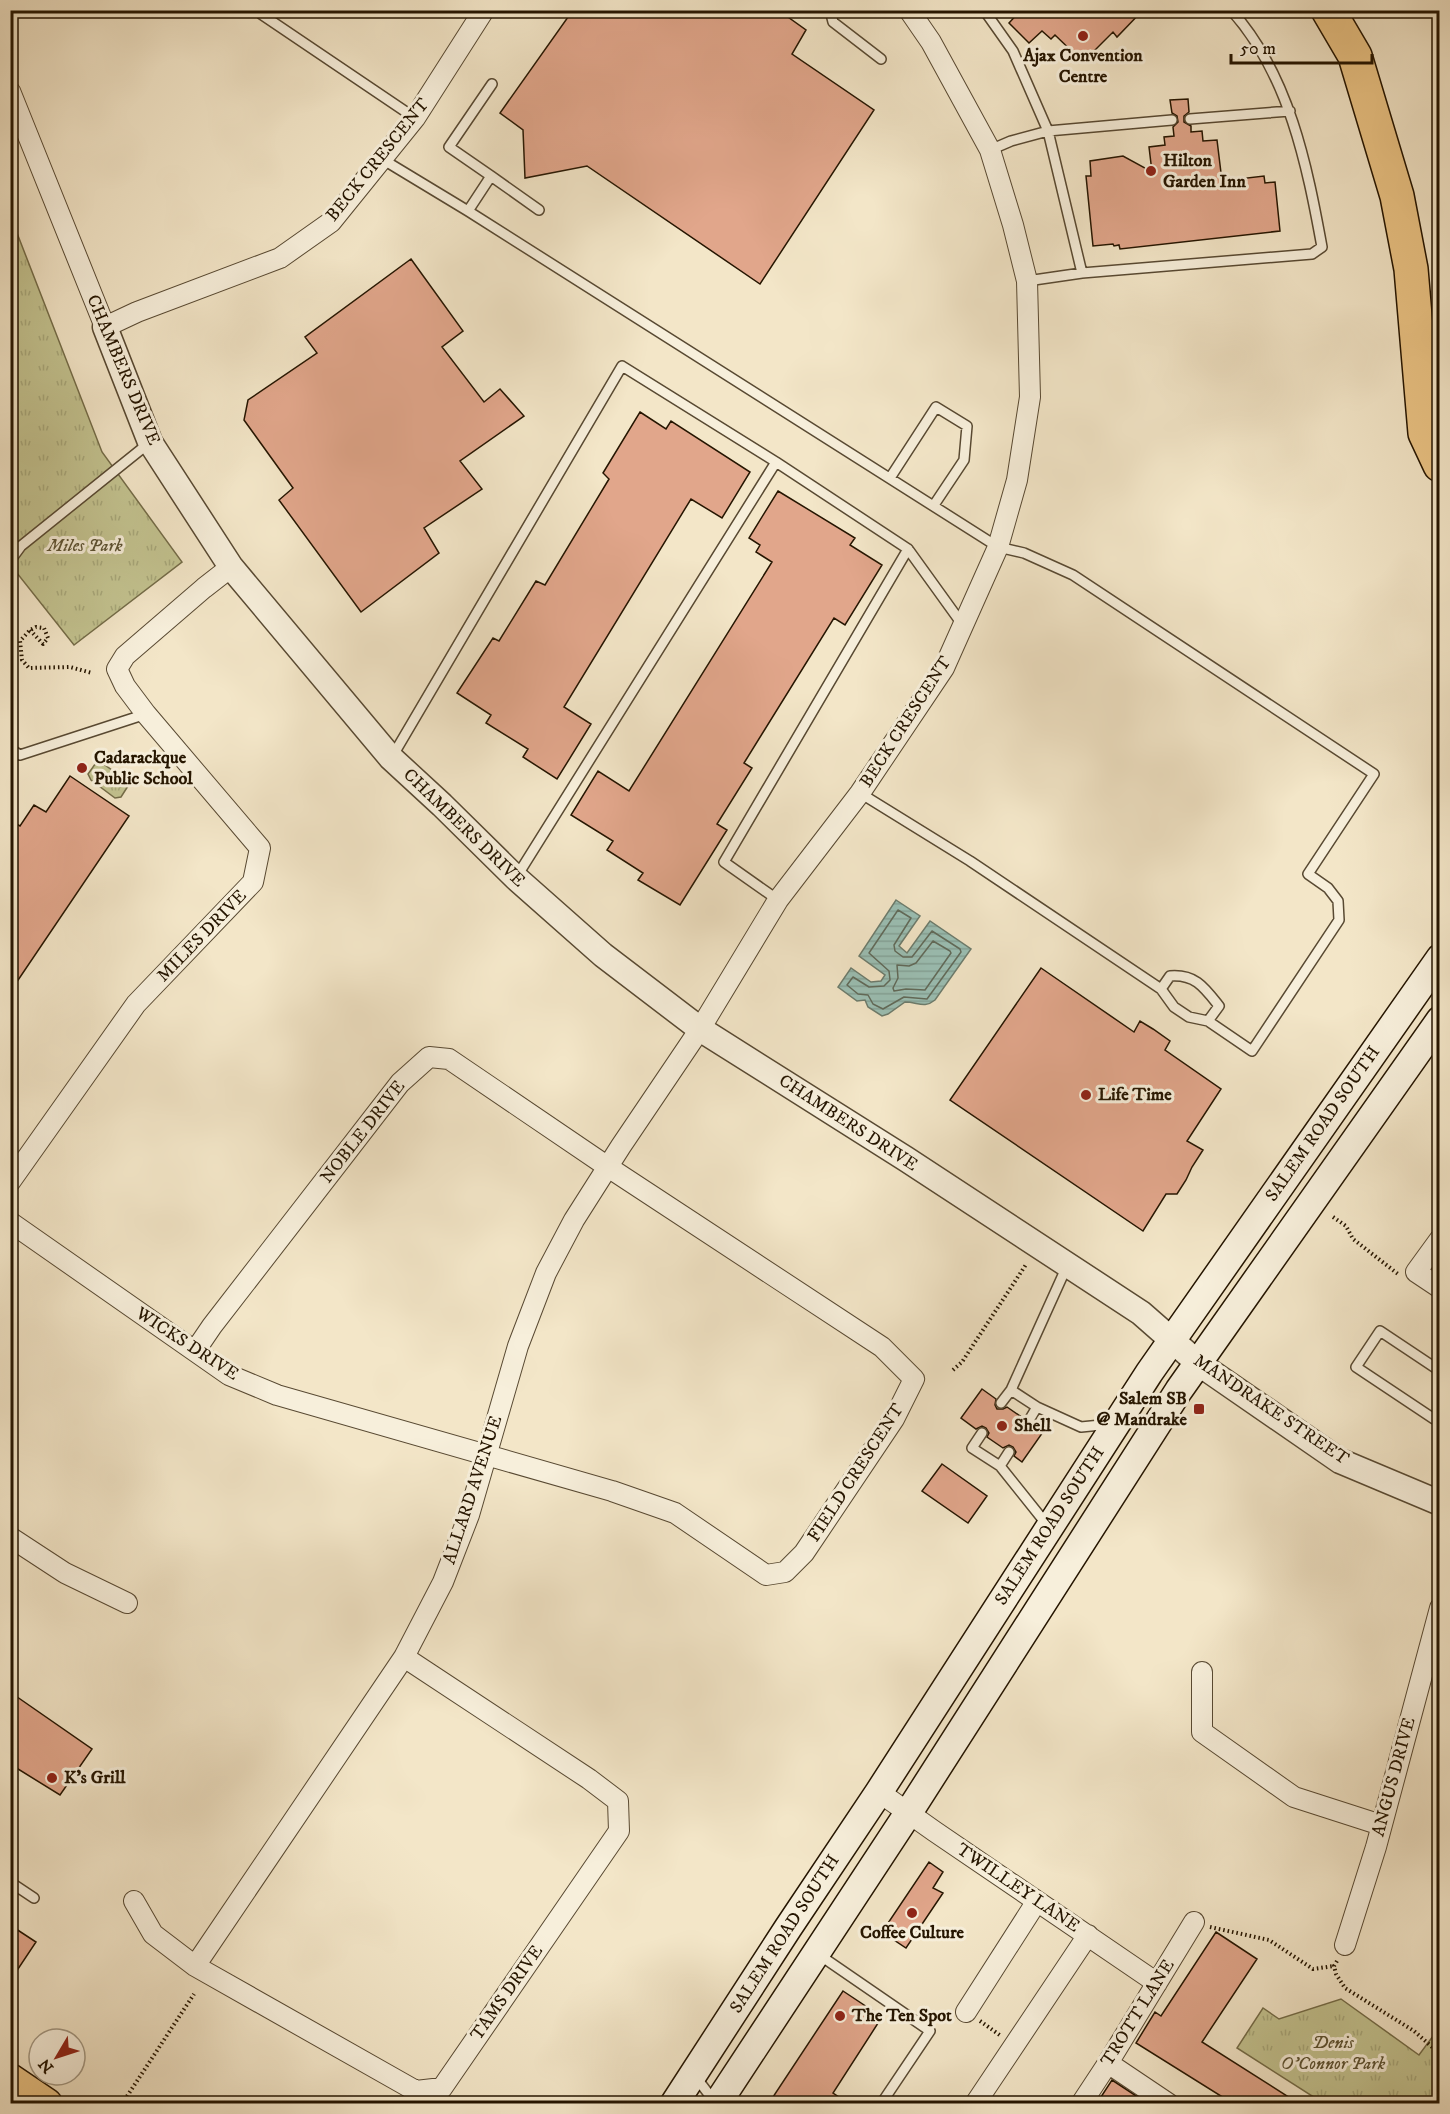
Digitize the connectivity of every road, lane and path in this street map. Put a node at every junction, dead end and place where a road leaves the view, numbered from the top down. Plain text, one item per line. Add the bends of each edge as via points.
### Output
1 (484, 10) edge
2 (830, 10) edge
3 (909, 10) edge
4 (984, 10) edge
5 (1231, 10) edge
6 (1328, 10) edge
7 (260, 12) edge
8 (881, 59) dead end
9 (492, 84) dead end
10 (10, 91) edge
11 (1290, 111) junction
12 (415, 118) junction
13 (1190, 119) dead end
14 (1172, 120) dead end
15 (1048, 131) junction
16 (990, 150) junction
17 (382, 159) junction
18 (491, 176) junction
19 (539, 210) dead end
20 (468, 211) junction
21 (1082, 273) junction
22 (1027, 281) junction
23 (105, 327) junction
24 (150, 442) junction
25 (776, 462) junction
26 (1440, 465) edge
27 (890, 478) junction
28 (934, 505) junction
29 (998, 547) junction
30 (908, 549) junction
31 (10, 561) edge
32 (231, 567) junction
33 (964, 626) junction
34 (30, 630) junction
35 (92, 673) dead end
36 (146, 714) junction
37 (10, 749) edge
38 (391, 758) junction
39 (860, 793) junction
40 (516, 878) junction
41 (778, 900) junction
42 (1440, 958) edge
43 (1161, 989) junction
44 (1440, 1020) edge
45 (1208, 1022) junction
46 (700, 1029) junction
47 (608, 1167) junction
48 (10, 1182) edge
49 (1333, 1217) dead end
50 (10, 1222) edge
51 (1440, 1239) edge
52 (1039, 1246) junction
53 (1068, 1265) junction
54 (1401, 1276) dead end
55 (1440, 1287) edge
56 (1172, 1341) junction
57 (195, 1352) junction
58 (1198, 1363) junction
59 (953, 1370) dead end
60 (1440, 1371) edge
61 (1011, 1390) junction
62 (1001, 1403) dead end
63 (1037, 1407) junction
64 (1440, 1411) edge
65 (1028, 1422) dead end
66 (1117, 1423) junction
67 (982, 1433) dead end
68 (1009, 1452) dead end
69 (486, 1454) junction
70 (1000, 1466) junction
71 (1440, 1503) edge
72 (1049, 1528) junction
73 (10, 1538) edge
74 (127, 1604) dead end
75 (1440, 1608) edge
76 (404, 1657) junction
77 (1202, 1672) dead end
78 (879, 1792) junction
79 (909, 1812) junction
80 (1381, 1825) junction
81 (10, 1882) edge
82 (34, 1899) dead end
83 (134, 1901) dead end
84 (1037, 1901) junction
85 (1194, 1922) joint
86 (1088, 1935) junction
87 (1345, 1945) joint
88 (816, 1952) junction
89 (195, 1966) junction
90 (1334, 1966) junction
91 (1157, 1983) junction
92 (194, 1994) dead end
93 (966, 2012) joint
94 (1014, 2044) junction
95 (1440, 2054) edge
96 (1108, 2063) junction
97 (693, 2074) junction
98 (10, 2079) edge
99 (47, 2103) edge
100 (122, 2103) edge
101 (674, 2103) edge
102 (716, 2103) edge
103 (881, 2103) edge
104 (975, 2103) edge
105 (1081, 2103) edge
106 (1169, 2103) edge

1 - 12 street, BECK CRESCENT
2 - 8 lane via 833,22
3 - 16 street, BECK CRESCENT via 931,42
4 - 15 lane via 1013,51
5 - 11 lane via 1269,65
6 - 26 highway via 1355,56 1396,196 1411,269 1425,434
7 - 12 lane
9 - 18 lane via 449,147
10 - 23 street, CHAMBERS DRIVE
11 - 13 lane
11 - 21 lane via 1322,247 1312,254
12 - 17 street, BECK CRESCENT
14 - 15 lane
15 - 16 lane
15 - 21 lane
16 - 22 street, BECK CRESCENT
17 - 20 lane
17 - 23 street, BECK CRESCENT via 331,222 280,258
18 - 19 lane
18 - 20 lane
20 - 27 lane
21 - 22 lane
22 - 29 street, BECK CRESCENT via 1030,397 1017,480
23 - 24 street, CHAMBERS DRIVE
24 - 31 lane via 21,546
24 - 32 street, CHAMBERS DRIVE
25 - 30 lane
25 - 38 lane via 622,366
25 - 40 lane
27 - 28 lane
27 - 28 lane via 936,407 952,416 967,426 964,460
28 - 29 lane
29 - 33 street, BECK CRESCENT
29 - 45 lane via 1073,574 1374,774 1308,874 1338,901 1339,920 1252,1051
30 - 33 lane
30 - 41 lane via 724,862
32 - 36 street, MILES DRIVE via 125,656 117,669 124,686
32 - 38 street, CHAMBERS DRIVE
33 - 39 street, BECK CRESCENT via 944,668
34 - 34 path via 44,628 48,638 43,644
34 - 35 path via 20,641 22,660 29,668 70,667
36 - 37 lane via 20,755
36 - 48 street, MILES DRIVE via 260,849 253,882 136,1004
38 - 40 street, CHAMBERS DRIVE
39 - 41 street, BECK CRESCENT
39 - 43 lane via 970,861
40 - 46 street, CHAMBERS DRIVE via 603,955
41 - 46 street, BECK CRESCENT
42 - 56 main road, SALEM ROAD SOUTH
43 - 45 lane via 1189,1017
43 - 45 lane via 1170,976 1183,975 1194,980 1219,1006
44 - 58 main road, SALEM ROAD SOUTH
46 - 47 street, ALLARD AVENUE
46 - 52 street, CHAMBERS DRIVE
47 - 57 street, NOBLE DRIVE via 449,1059 429,1057 400,1083
47 - 69 street, ALLARD AVENUE via 546,1273
47 - 69 street, FIELD CRESCENT via 882,1347 914,1379 894,1419 804,1553 785,1572 766,1575 675,1513
49 - 54 path via 1346,1226 1353,1239
50 - 57 street, WICKS DRIVE
51 - 55 street via 1416,1272
52 - 53 street, CHAMBERS DRIVE
52 - 59 path
53 - 56 street, CHAMBERS DRIVE via 1141,1313
53 - 61 lane
56 - 58 street, MANDRAKE STREET
56 - 66 main road, SALEM ROAD SOUTH
57 - 69 street, WICKS DRIVE via 229,1375 278,1395
58 - 71 street, MANDRAKE STREET via 1340,1461
58 - 79 main road, SALEM ROAD SOUTH
60 - 64 lane via 1380,1331 1356,1367 1434,1419
61 - 62 lane
61 - 63 lane
63 - 65 lane
63 - 66 lane via 1081,1427
66 - 72 main road, SALEM ROAD SOUTH
67 - 70 lane via 972,1448
68 - 70 lane
69 - 76 street, ALLARD AVENUE via 469,1515 443,1582
70 - 72 lane
72 - 78 main road, SALEM ROAD SOUTH
73 - 74 street via 65,1573
75 - 80 street, ANGUS DRIVE
76 - 89 street, ALLARD AVENUE
76 - 89 street, TAMS DRIVE via 618,1801 619,1831 442,2088 416,2091
77 - 80 street via 1202,1732 1294,1797
78 - 79 street, TWILLEY LANE
78 - 97 main road, SALEM ROAD SOUTH
79 - 84 street, TWILLEY LANE
79 - 88 main road, SALEM ROAD SOUTH
80 - 87 street, ANGUS DRIVE
81 - 82 lane
83 - 89 street, TAMS DRIVE via 153,1934
84 - 86 street, TWILLEY LANE
84 - 93 street
85 - 90 path via 1269,1940 1313,1969
85 - 91 street, TROTT LANE
86 - 91 street, TWILLEY LANE
86 - 94 street
87 - 90 path
88 - 102 main road, SALEM ROAD SOUTH
88 - 103 lane via 930,2031
90 - 95 path via 1345,1988 1414,2031
91 - 96 street, TROTT LANE
92 - 100 path
93 - 94 path
94 - 104 street
96 - 105 street, TROTT LANE
96 - 106 street
97 - 101 main road, SALEM ROAD SOUTH
97 - 102 lane
98 - 99 main road

